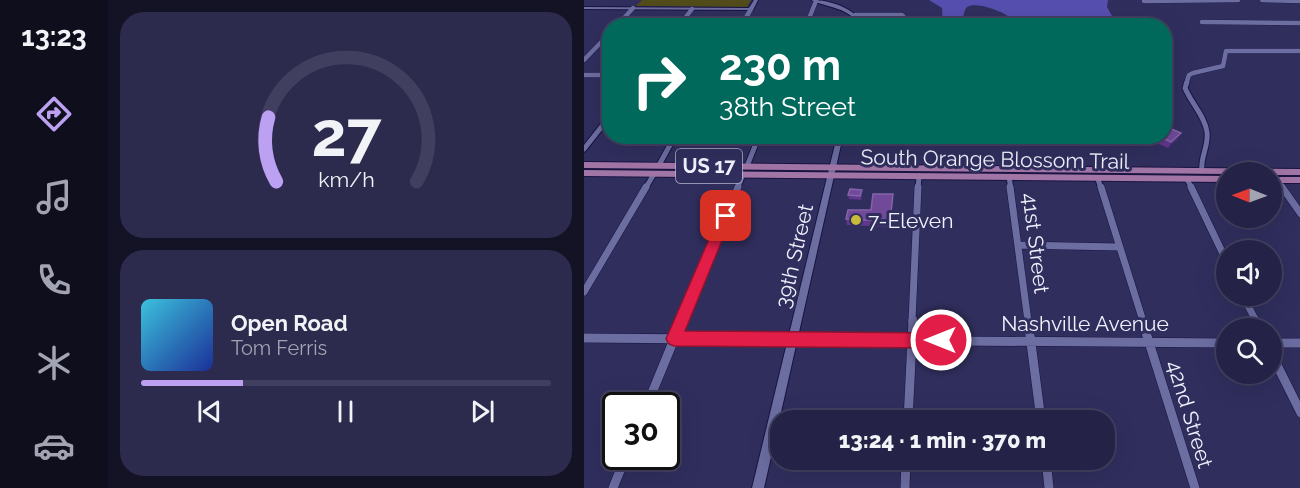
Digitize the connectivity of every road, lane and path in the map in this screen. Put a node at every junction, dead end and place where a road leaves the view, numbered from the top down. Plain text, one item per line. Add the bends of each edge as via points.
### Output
1 (756, 0) edge
2 (815, 0) edge
3 (1238, 0) edge
4 (1262, 0) edge
5 (1144, 1) edge
6 (1301, 1) edge
7 (584, 8) edge
8 (633, 8) junction
9 (692, 9) junction
10 (751, 9) junction
11 (855, 15) junction
12 (624, 18) edge
13 (685, 18) edge
14 (746, 18) edge
15 (809, 18) edge
16 (857, 18) edge
17 (905, 18) edge
18 (1202, 22) dead end
19 (1301, 23) edge
20 (602, 41) edge
21 (1301, 51) edge
22 (584, 60) edge
23 (584, 75) edge
24 (602, 75) edge
25 (602, 126) edge
26 (671, 144) edge
27 (756, 144) edge
28 (838, 144) edge
29 (584, 149) edge
30 (584, 165) edge
31 (1026, 169) junction
32 (656, 170) junction
33 (745, 170) junction
34 (832, 171) junction
35 (1202, 171) junction
36 (1301, 172) edge
37 (584, 173) edge
38 (919, 176) junction
39 (1009, 177) junction
40 (1098, 179) junction
41 (1187, 179) junction
42 (1216, 180) edge
43 (1282, 180) edge
44 (1301, 180) edge
45 (1282, 190) edge
46 (1301, 214) edge
47 (1216, 240) edge
48 (1018, 245) junction
49 (1119, 247) junction
50 (584, 292) edge
51 (584, 338) edge
52 (674, 339) junction
53 (793, 339) junction
54 (911, 340) junction
55 (1031, 341) junction
56 (1149, 342) junction
57 (1216, 343) edge
58 (1282, 343) edge
59 (1301, 343) edge
60 (1282, 374) edge
61 (652, 392) edge
62 (908, 410) edge
63 (1040, 410) edge
64 (1301, 413) edge
65 (620, 470) edge
66 (906, 470) edge
67 (1047, 470) edge
68 (613, 488) edge
69 (758, 488) edge
70 (905, 488) edge
71 (1049, 488) edge
72 (1195, 488) edge

1 - 10 street
2 - 11 street
2 - 15 street
3 - 5 street
4 - 6 street
7 - 8 street
8 - 9 street
8 - 12 street
9 - 10 street
9 - 13 street
10 - 14 street
11 - 16 street
11 - 17 street
18 - 19 street
20 - 22 street
21 - 35 street via 1226,51 1220,69 1201,70 1188,76 1185,88 1207,134 1200,160
23 - 24 street
25 - 29 street
26 - 32 street
27 - 33 street
28 - 34 street, 39th Street
30 - 32 main road, South Orange Blossom Trail / US 17
31 - 34 main road, South Orange Blossom Trail / US 17
31 - 35 main road, South Orange Blossom Trail / US 17
31 - 39 main road
32 - 33 main road, South Orange Blossom Trail / US 17
32 - 37 main road, South Orange Blossom Trail / US 17
32 - 50 street
33 - 34 main road, South Orange Blossom Trail / US 17
33 - 52 street
34 - 38 main road, South Orange Blossom Trail / US 17
34 - 53 street, 39th Street
35 - 36 main road, South Orange Blossom Trail / US 17
38 - 39 main road, South Orange Blossom Trail / US 17
38 - 54 street
39 - 40 main road, South Orange Blossom Trail / US 17
39 - 48 street, 41st Street
40 - 41 main road, South Orange Blossom Trail / US 17
40 - 49 street, 42nd Street
41 - 42 main road, South Orange Blossom Trail / US 17
41 - 47 street
43 - 44 main road
45 - 46 street
48 - 49 street
48 - 55 street, 41st Street
49 - 56 street, 42nd Street
51 - 52 street, Nashville Avenue
52 - 53 street, Nashville Avenue
52 - 61 street
53 - 54 street, Nashville Avenue
53 - 69 street, 39th Street
54 - 55 street, Nashville Avenue
54 - 62 street
55 - 56 street, Nashville Avenue
55 - 63 street, 41st Street
56 - 57 street, Nashville Avenue
56 - 72 street, 42nd Street
58 - 59 street
60 - 64 street
65 - 68 street
66 - 70 street
67 - 71 street

